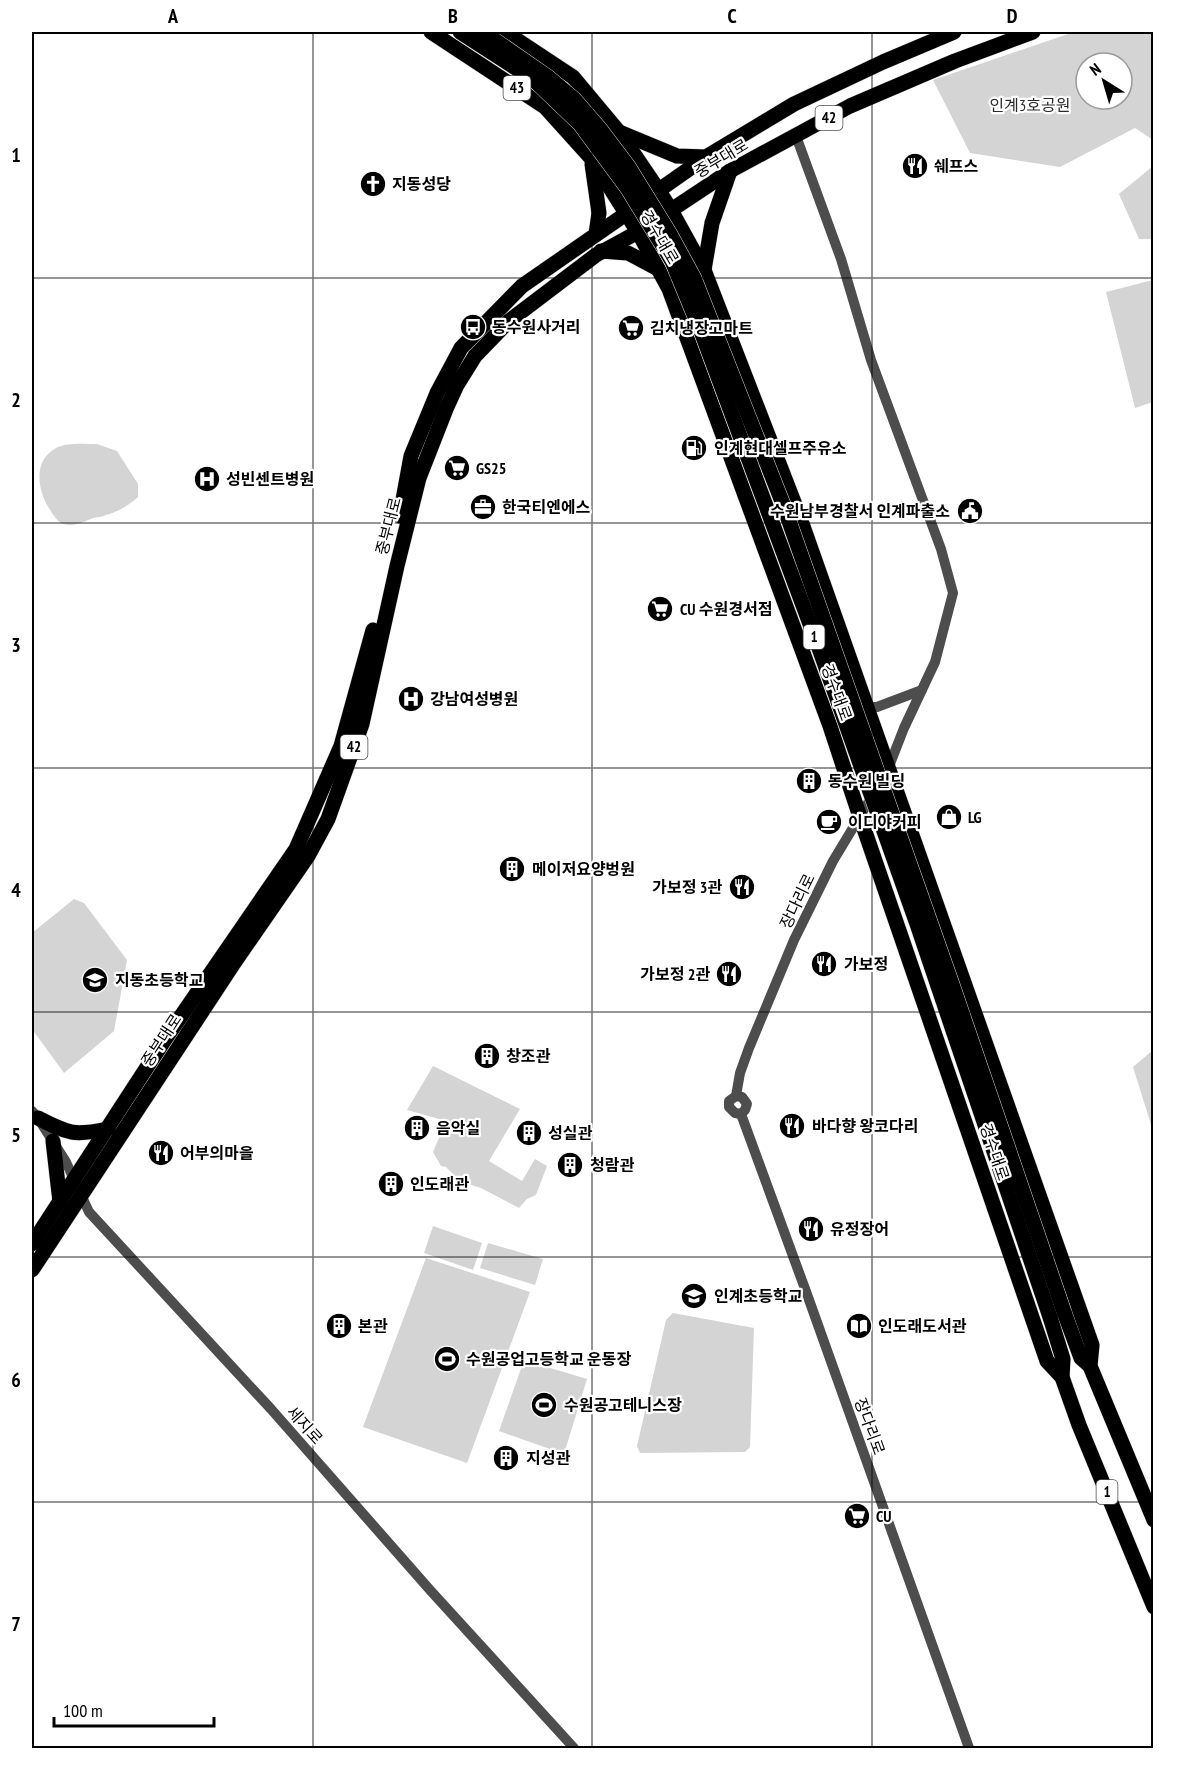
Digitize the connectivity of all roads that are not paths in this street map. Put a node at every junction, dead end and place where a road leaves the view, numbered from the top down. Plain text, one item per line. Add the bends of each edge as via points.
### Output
1 (431, 32) edge
2 (460, 32) edge
3 (483, 32) edge
4 (505, 32) edge
5 (954, 32) edge
6 (1033, 32) edge
7 (619, 132) junction
8 (796, 136) junction
9 (706, 157) junction
10 (591, 158) junction
11 (730, 171) junction
12 (659, 191) junction
13 (671, 210) junction
14 (626, 213) junction
15 (638, 232) junction
16 (596, 234) junction
17 (601, 251) junction
18 (658, 269) junction
19 (704, 270) junction
20 (922, 690) junction
21 (865, 703) junction
22 (888, 768) junction
23 (860, 817) junction
24 (35, 1114) edge
25 (108, 1129) junction
26 (52, 1141) junction
27 (73, 1179) junction
28 (82, 1193) junction
29 (60, 1202) junction
30 (32, 1244) edge
31 (32, 1270) edge
32 (1057, 1314) junction
33 (1090, 1366) junction
34 (1062, 1377) junction
35 (1154, 1520) edge
36 (1154, 1607) edge
37 (574, 1749) edge
38 (969, 1749) edge

1 - 10 main road, 경수대로 / 43 via 544,106
2 - 32 main road, 1, bridge via 534,80 580,124 628,189 672,261 820,651
3 - 32 main road, 1, bridge via 548,76 600,129 628,166 694,278 798,547 953,987
4 - 7 main road, 경수대로 / 43 via 573,77
5 - 9 main road, 중부대로 / 42 via 794,104
6 - 8 main road, 중부대로 / 42 via 850,106
7 - 9 main road, 43 via 677,156
7 - 12 main road, 경수대로
8 - 11 main road, 중부대로 / 42
8 - 20 street, 장다리로 via 953,593 935,662
9 - 12 main road, 중부대로 / 42
10 - 14 main road, 경수대로 / 43
10 - 16 main road via 599,213
11 - 13 main road, 중부대로 / 42
11 - 19 main road via 712,223
12 - 13 main road, 경수대로
12 - 14 main road, 중부대로 / 42
13 - 15 main road, 중부대로 / 42
13 - 19 main road, 경수대로
14 - 15 main road, 경수대로 / 43
14 - 16 main road, 중부대로 / 42
15 - 17 main road, 중부대로 / 42
15 - 18 main road, 경수대로
16 - 25 main road, 중부대로 / 42 via 522,286 461,348 411,456 396,533 341,746 296,849
17 - 18 main road via 628,253
17 - 28 main road, 중부대로 / 42 via 508,321 475,356 457,385 419,478 362,724 328,819 308,856
18 - 23 main road, 경수대로 via 669,289
19 - 21 main road, 경수대로 via 795,504
20 - 21 street via 877,707
20 - 22 street, 장다리로
21 - 22 main road, 경수대로
22 - 23 street, 장다리로
22 - 33 main road, 경수대로 via 1092,1345
23 - 34 main road, 경수대로 via 1047,1361
23 - 38 street, 장다리로 via 794,940 749,1048 736,1096 746,1101 747,1107 741,1114
24 - 25 main road via 63,1131 82,1134
24 - 26 street, 세지로
25 - 27 main road, 중부대로 / 42
26 - 27 street, 세지로
26 - 29 main road
27 - 28 street, 세지로
27 - 29 main road, 중부대로 / 42
28 - 31 main road, 중부대로 / 42
28 - 37 street, 세지로 via 89,1212 271,1409
29 - 30 main road, 중부대로 / 42
32 - 33 main road, 경수대로 / 1 via 1081,1358
32 - 34 main road, 경수대로 / 1
33 - 35 main road, 경수대로 / 1
34 - 36 main road, 경수대로 / 1

